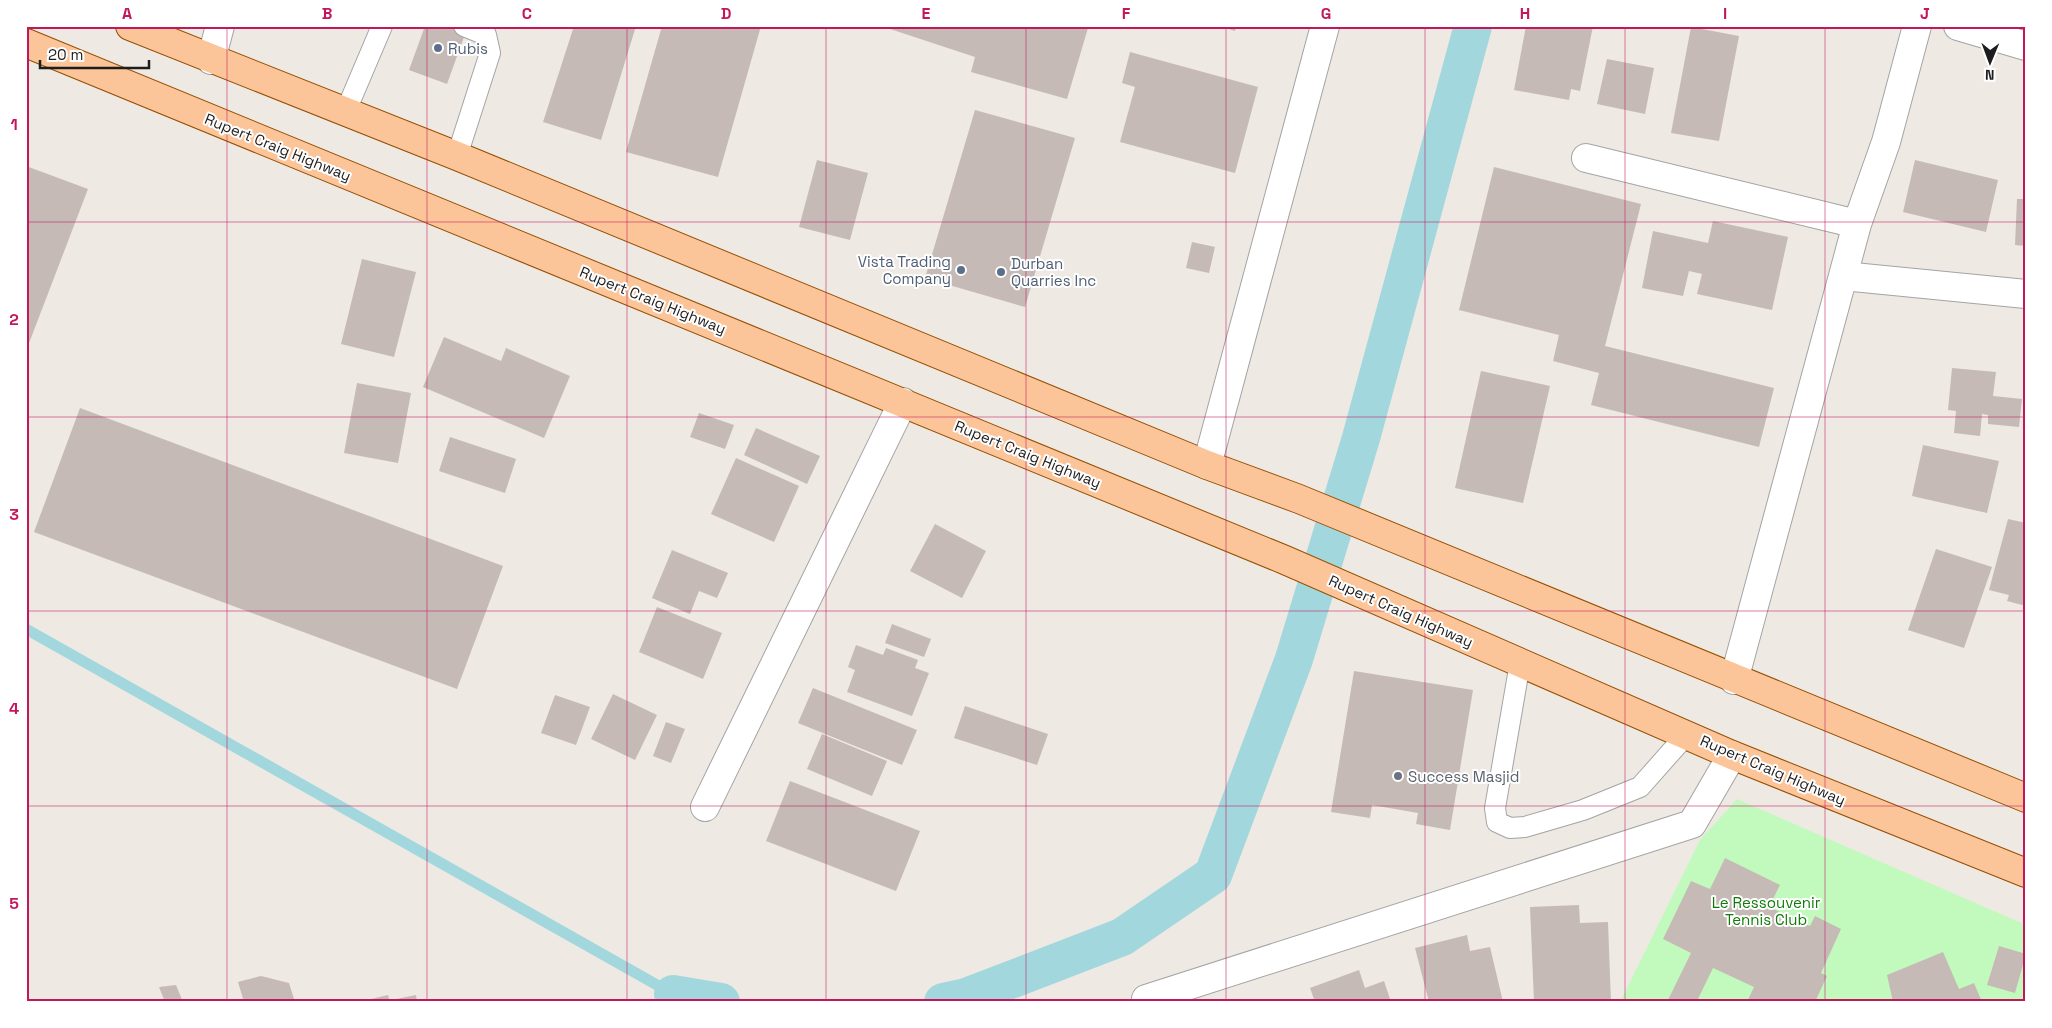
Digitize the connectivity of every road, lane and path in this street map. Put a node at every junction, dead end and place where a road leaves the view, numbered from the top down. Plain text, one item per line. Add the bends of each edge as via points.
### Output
1 (130, 26) edge
2 (220, 26) edge
3 (382, 26) edge
4 (464, 26) edge
5 (1325, 26) edge
6 (1917, 26) edge
7 (1958, 26) edge
8 (2013, 38) edge
9 (26, 43) edge
10 (211, 60) junction
11 (345, 112) junction
12 (456, 156) junction
13 (1586, 158) dead end
14 (1857, 224) junction
15 (1843, 276) junction
16 (2026, 294) edge
17 (903, 402) junction
18 (1207, 465) junction
19 (1520, 663) junction
20 (1734, 680) junction
21 (1686, 734) junction
22 (1732, 755) junction
23 (2026, 798) edge
24 (706, 807) dead end
25 (2026, 874) edge
26 (1146, 999) dead end

1 - 10 main road
2 - 10 street
3 - 11 lane
4 - 12 lane via 486,35 490,53
5 - 18 street
6 - 14 street via 1886,142
7 - 8 street
9 - 17 main road, Rupert Craig Highway
10 - 11 main road
11 - 12 main road
12 - 18 main road
13 - 14 street
14 - 15 street
15 - 16 street
15 - 20 street
17 - 19 main road, Rupert Craig Highway via 1357,590
17 - 24 street
18 - 20 main road via 1299,499
19 - 21 main road, Rupert Craig Highway
19 - 21 lane via 1495,808 1497,822 1510,828 1525,827 1583,810 1640,787
20 - 23 main road
21 - 22 main road, Rupert Craig Highway
22 - 25 main road, Rupert Craig Highway
22 - 26 street via 1692,824

